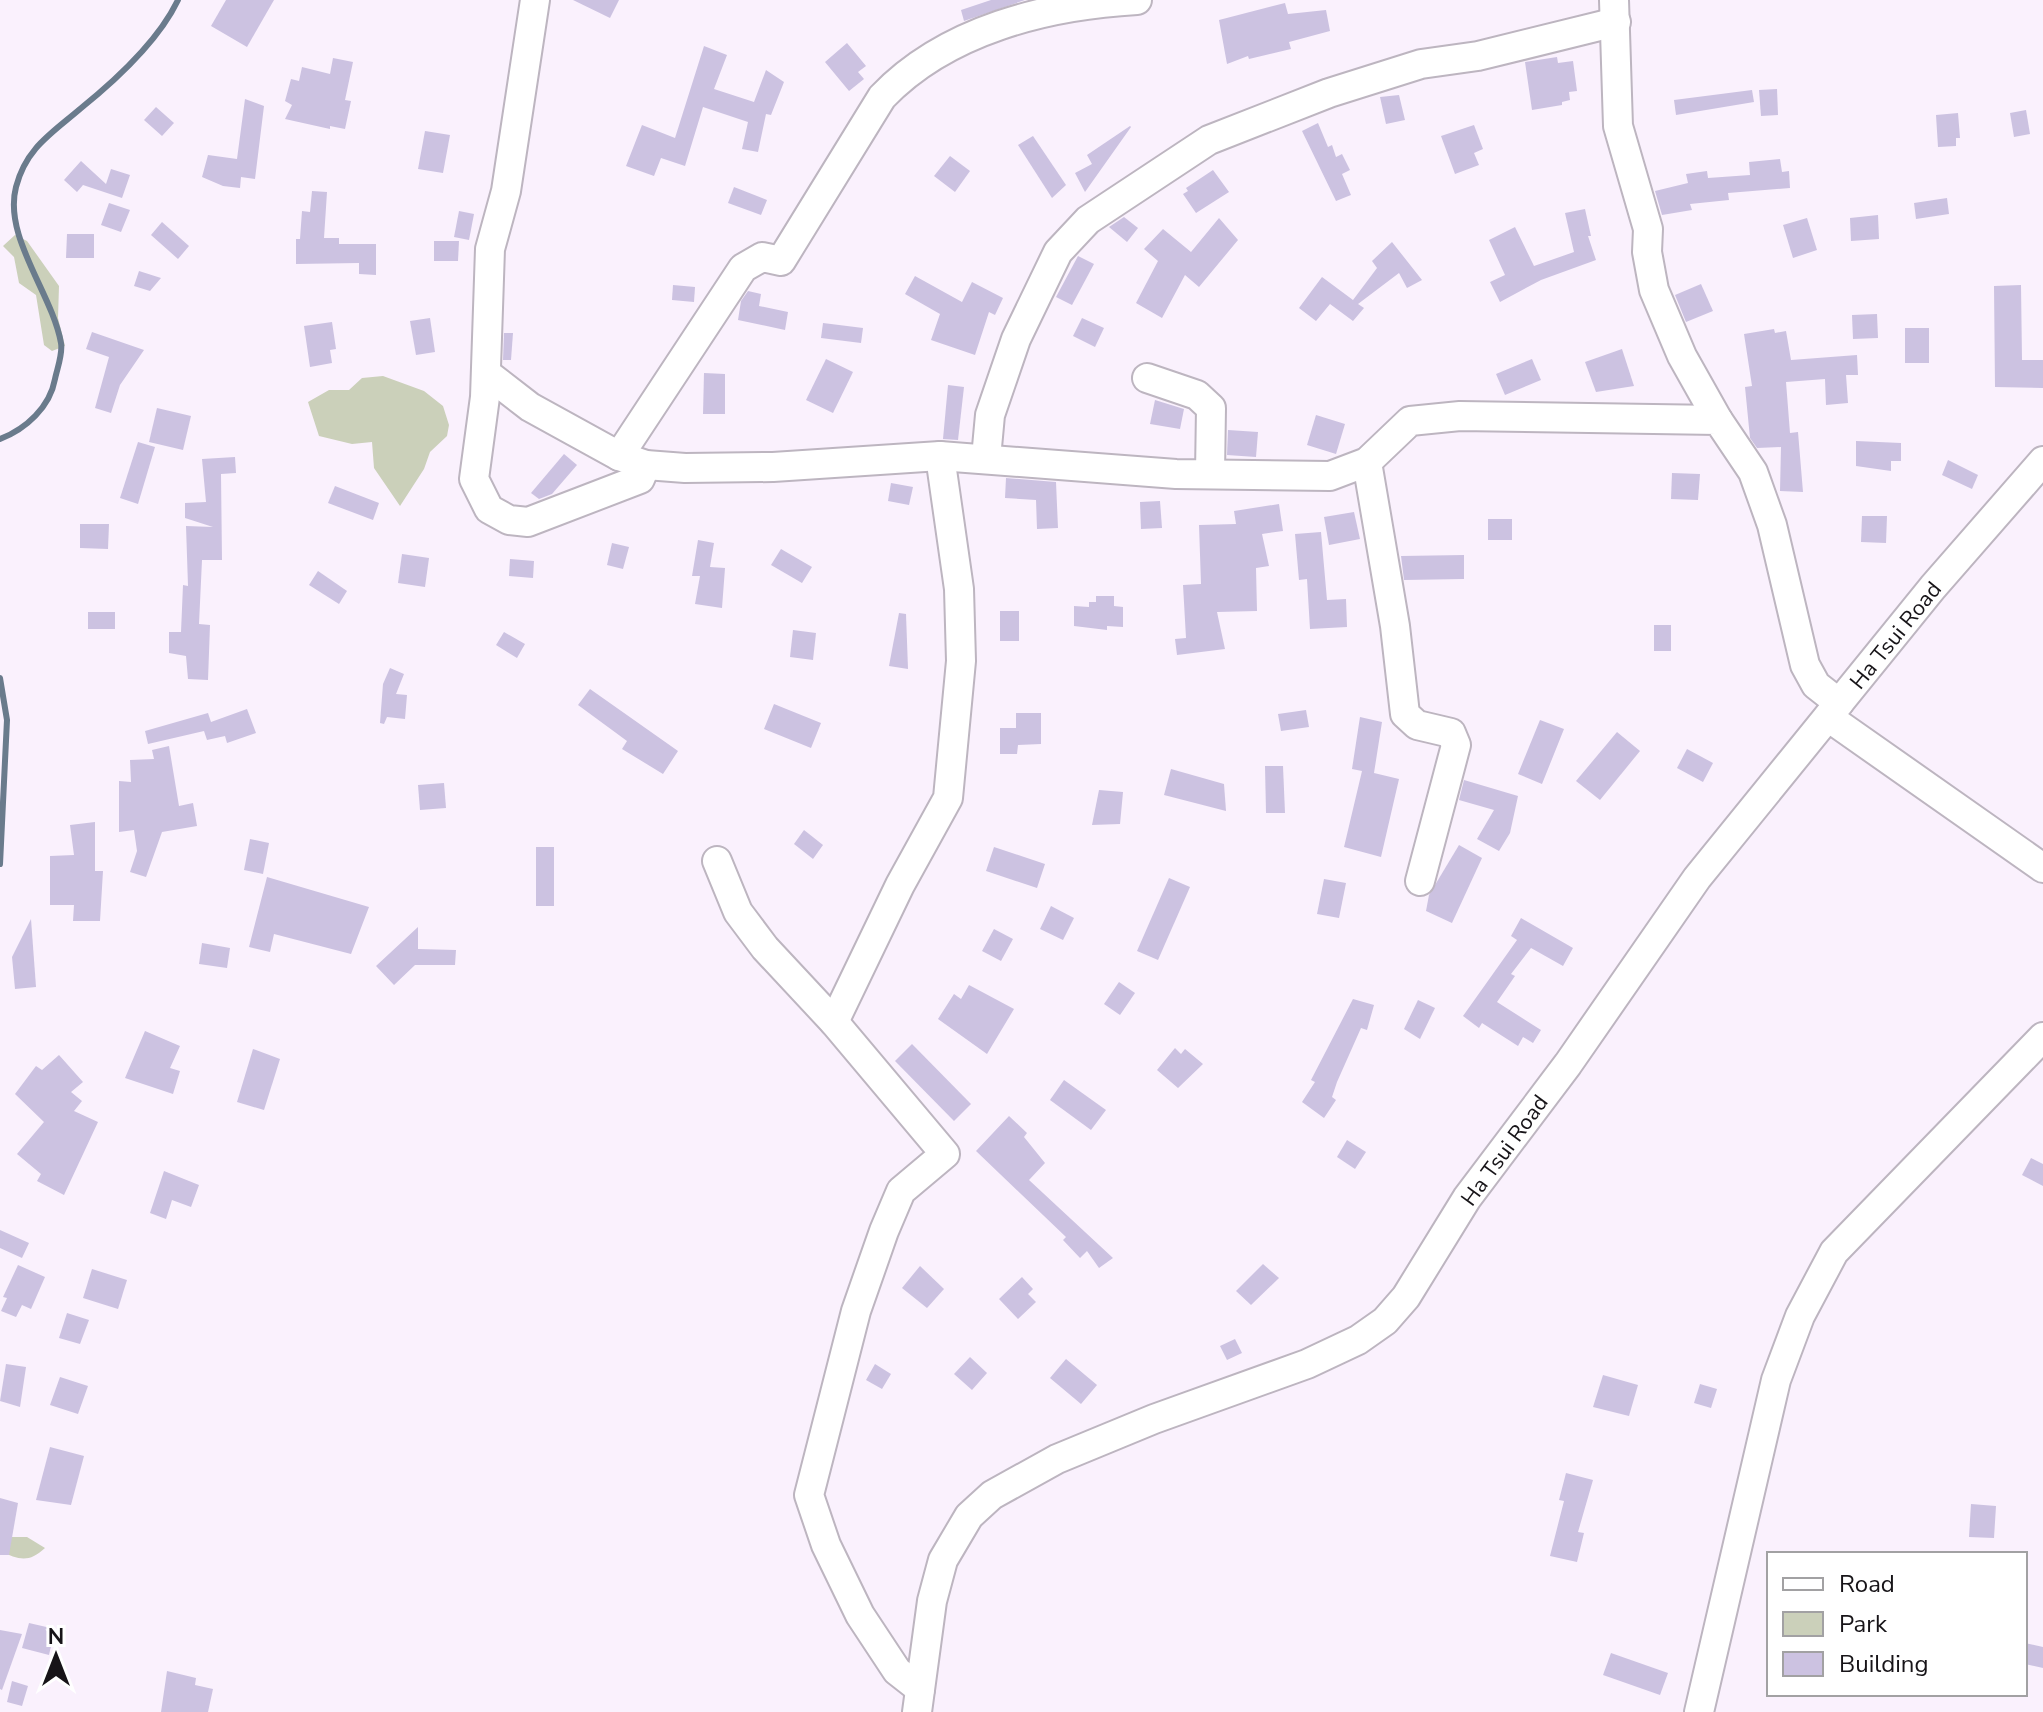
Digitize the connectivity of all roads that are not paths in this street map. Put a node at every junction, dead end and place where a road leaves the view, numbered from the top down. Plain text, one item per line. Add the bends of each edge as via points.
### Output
1 (535, 0) edge
2 (1137, 0) edge
3 (1615, 11) edge
4 (486, 373) junction
5 (1147, 378) dead end
6 (1718, 420) junction
7 (619, 456) junction
8 (940, 456) junction
9 (986, 458) junction
10 (2043, 461) edge
11 (1367, 462) junction
12 (646, 465) junction
13 (1210, 473) junction
14 (1834, 710) junction
15 (717, 861) dead end
16 (2043, 868) edge
17 (1420, 881) dead end
18 (834, 1022) junction
19 (2043, 1037) edge
20 (918, 1701) edge
21 (1699, 1712) edge

1 - 4 street via 506,191 490,249
2 - 7 street via 1063,9 982,31 902,76 882,97 781,261 762,257 743,268
3 - 6 street via 1618,126 1648,229 1654,290 1682,356
3 - 9 street via 1478,56 1421,64 1329,93 1209,140 1088,220 1058,252 1016,339 990,415
4 - 7 street via 530,407
4 - 12 street via 474,479 489,509 509,520 528,522 640,479
5 - 13 street via 1197,395 1211,408
6 - 11 street via 1460,416 1410,421
6 - 14 street via 1753,472 1772,525 1805,665
7 - 12 street
8 - 9 street
8 - 12 street via 773,467
8 - 18 street via 959,589 961,661 948,798
9 - 13 street
10 - 14 street, Ha Tsui Road
11 - 13 street via 1330,476
11 - 17 street via 1405,714 1417,725 1451,733 1456,745
14 - 16 street
14 - 20 street, Ha Tsui Road via 1697,878 1385,1321 1307,1364 1057,1459 992,1495 969,1516 943,1560
15 - 18 street via 747,924
18 - 20 street via 945,1154 901,1191 884,1231 856,1311 809,1495 860,1615
19 - 21 street via 1834,1252 1820,1274 1776,1380

